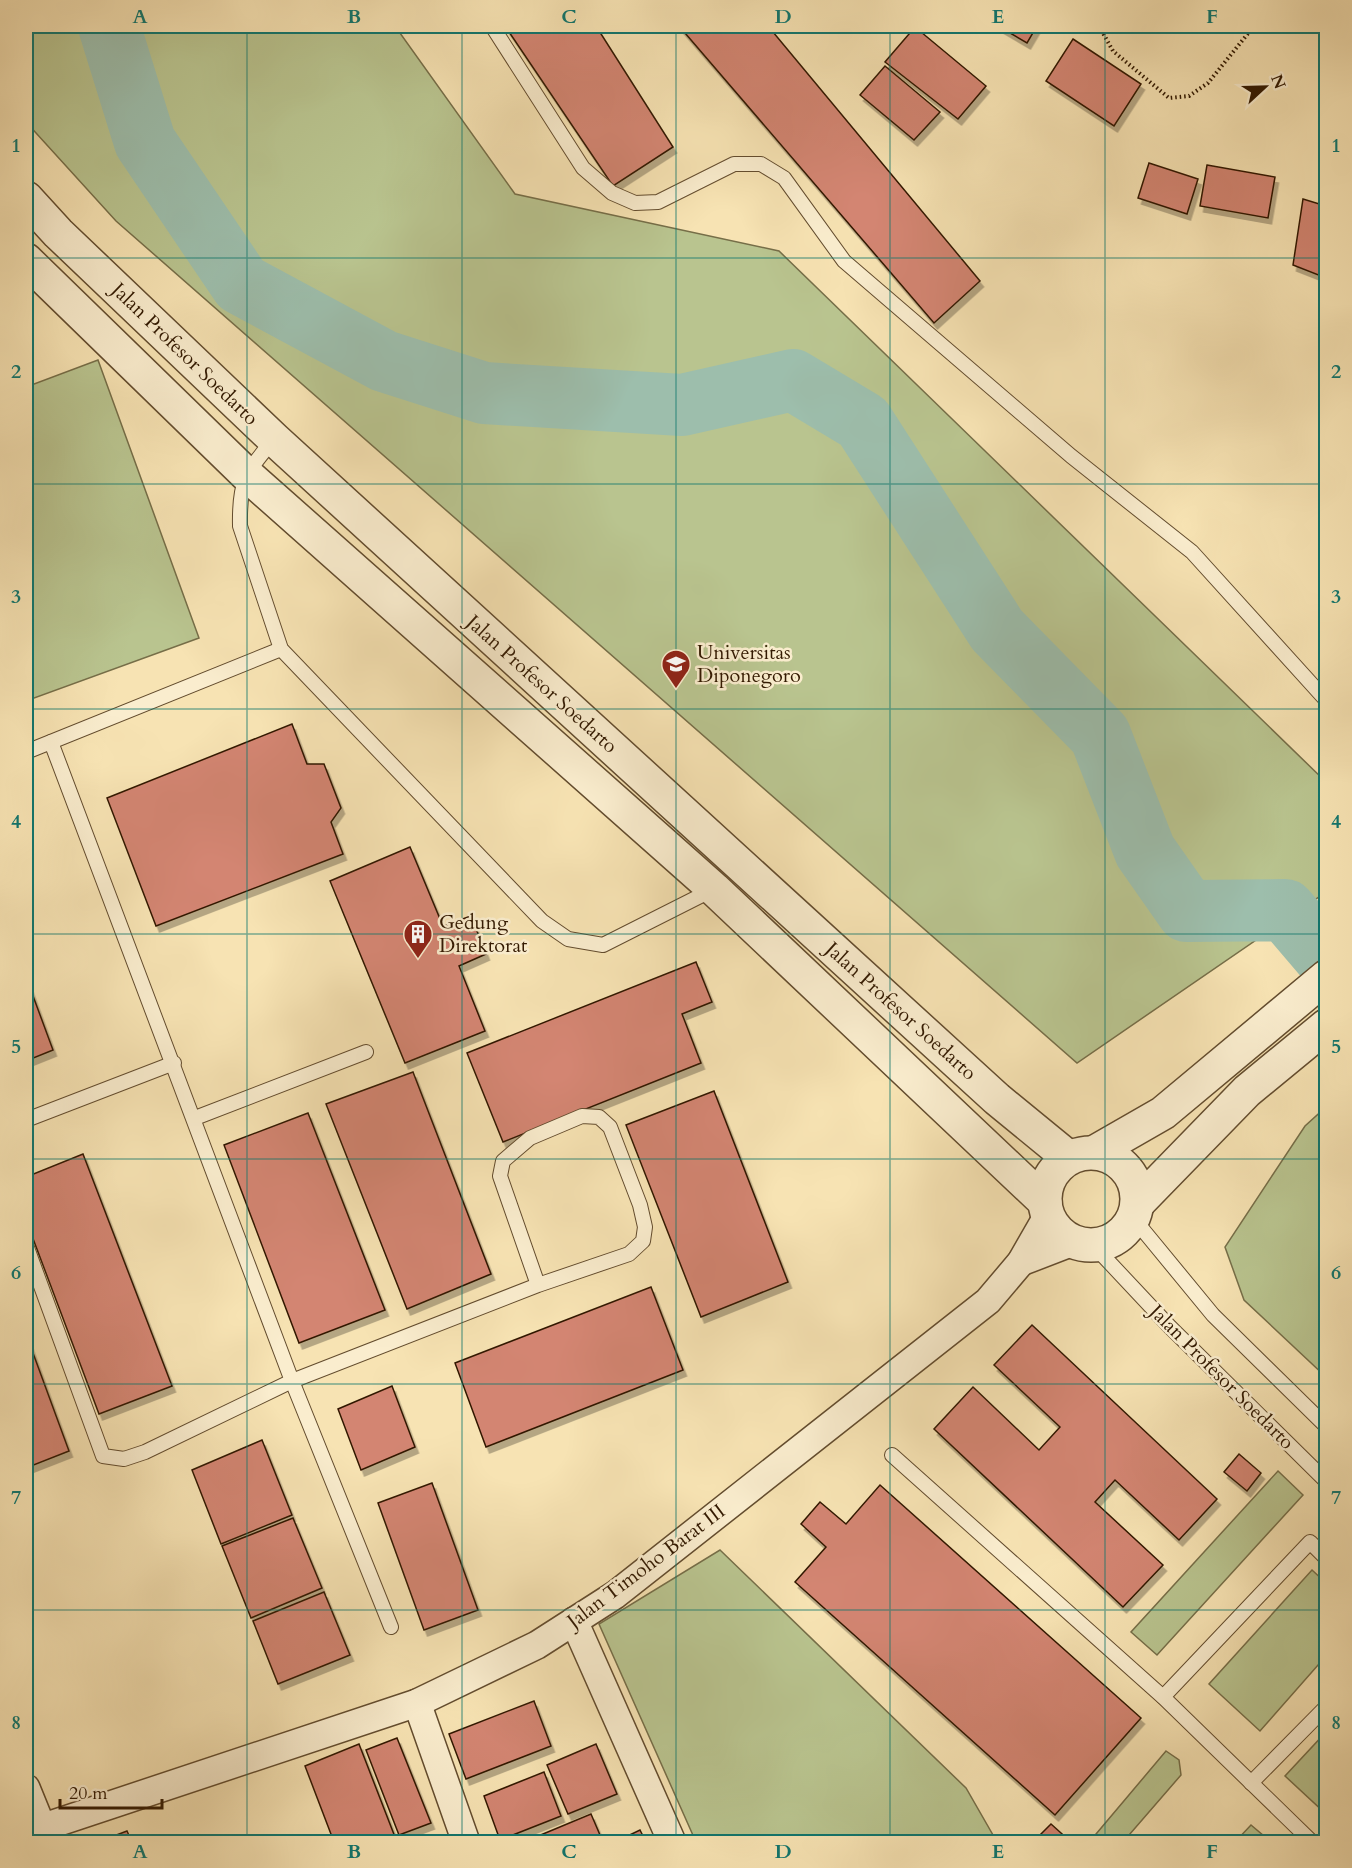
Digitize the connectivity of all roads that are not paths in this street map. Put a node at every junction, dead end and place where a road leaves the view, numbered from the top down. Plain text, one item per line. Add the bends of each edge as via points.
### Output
1 (492, 26) edge
2 (26, 198) edge
3 (31, 274) edge
4 (274, 439) junction
5 (246, 474) junction
6 (281, 649) junction
7 (1326, 700) edge
8 (51, 742) junction
9 (26, 752) edge
10 (714, 889) junction
11 (1326, 977) edge
12 (1326, 1026) edge
13 (366, 1052) dead end
14 (174, 1063) junction
15 (195, 1118) junction
16 (26, 1119) edge
17 (1082, 1155) junction
18 (1046, 1209) junction
19 (1136, 1211) junction
20 (1083, 1244) junction
21 (26, 1245) edge
22 (1021, 1262) junction
23 (538, 1285) junction
24 (292, 1381) junction
25 (1326, 1426) edge
26 (892, 1455) dead end
27 (1326, 1481) edge
28 (1326, 1558) edge
29 (574, 1621) junction
30 (391, 1627) dead end
31 (1163, 1697) junction
32 (417, 1703) junction
33 (1326, 1707) edge
34 (1251, 1783) junction
35 (26, 1788) edge
36 (38, 1834) edge
37 (466, 1842) edge
38 (672, 1842) edge
39 (1312, 1842) edge

1 - 7 lane via 584,168 612,193 635,203 658,202 734,164 761,164 784,178 844,261 1071,456 1192,552
2 - 4 street, Jalan Profesor Soedarto
3 - 5 street, Jalan Profesor Soedarto
4 - 5 lane
4 - 17 street, Jalan Profesor Soedarto via 997,1099
5 - 6 lane via 240,526
5 - 10 street, Jalan Profesor Soedarto
6 - 8 lane
6 - 10 lane via 542,921 568,939 603,945
8 - 9 lane
8 - 14 lane
10 - 18 street, Jalan Profesor Soedarto
11 - 17 street via 1162,1113
12 - 19 street via 1246,1091
13 - 15 lane
14 - 15 lane
14 - 16 lane
15 - 24 lane
17 - 18 street via 1055,1169 1047,1185
17 - 19 street via 1113,1157 1127,1168 1136,1184
18 - 20 street via 1057,1231
18 - 22 street, Jalan Timoho Barat III
19 - 20 street via 1115,1240
19 - 25 lane, Jalan Profesor Soedarto via 1213,1315
20 - 22 street, Jalan Timoho Barat III
20 - 27 lane, Jalan Profesor Soedarto
21 - 24 lane via 103,1456 124,1459 145,1452
22 - 29 street, Jalan Timoho Barat III via 988,1301 615,1594
23 - 23 lane via 629,1254 643,1241 645,1227 640,1205 610,1127 599,1117 582,1116 530,1138 503,1161 500,1176
23 - 24 lane
24 - 30 lane
26 - 31 lane
28 - 31 lane via 1310,1542
29 - 32 street, Jalan Timoho Barat III via 537,1645
29 - 38 street
31 - 34 lane
32 - 36 street, Jalan Timoho Barat III
32 - 37 street
33 - 34 lane
34 - 39 lane
35 - 36 street, Jalan Timoho Barat III

